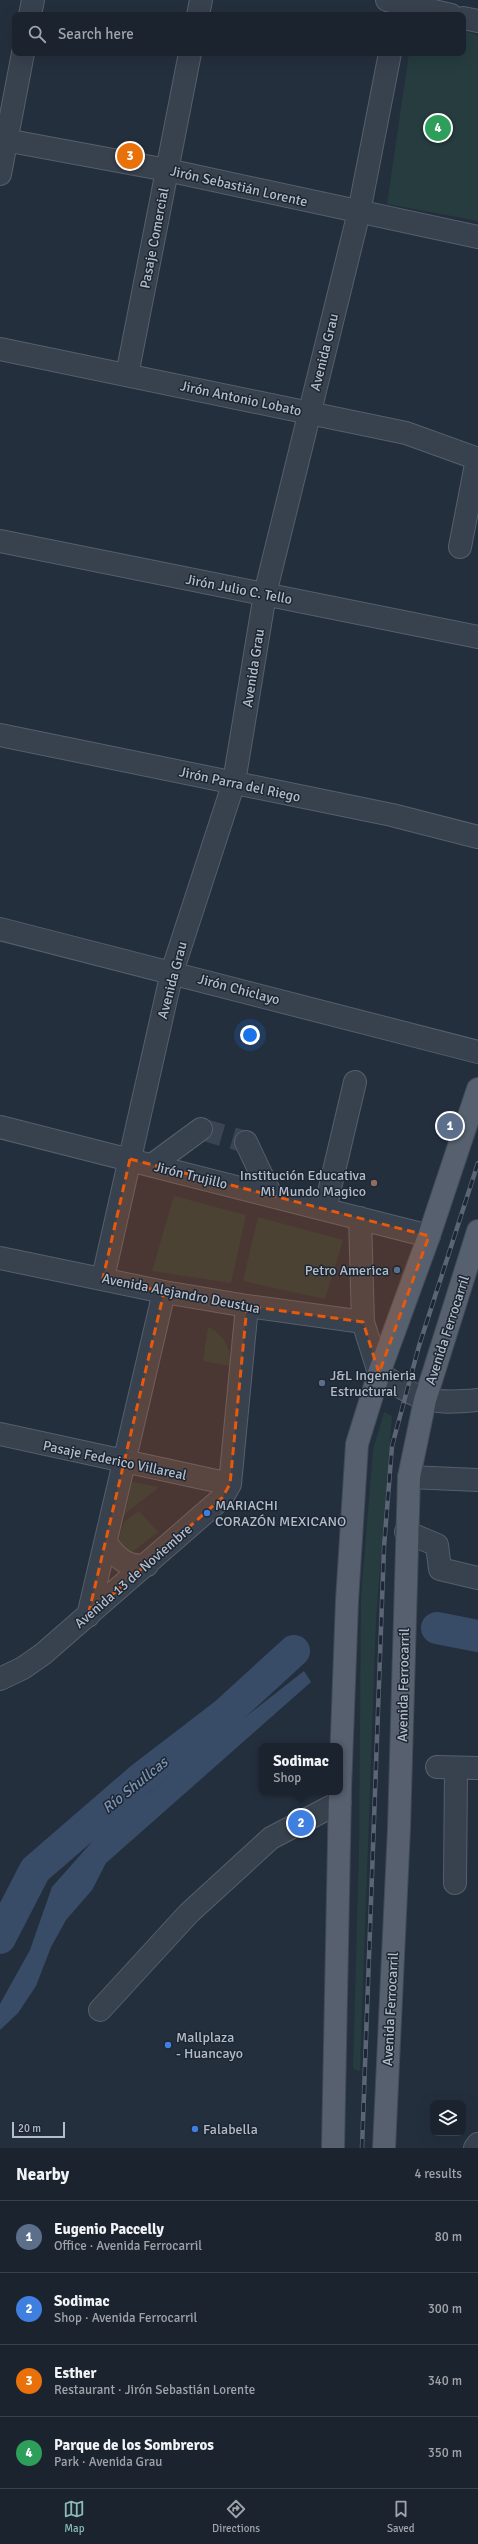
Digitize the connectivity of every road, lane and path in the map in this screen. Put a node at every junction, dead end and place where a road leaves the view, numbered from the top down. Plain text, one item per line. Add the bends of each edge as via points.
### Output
1 (33, 0) edge
2 (201, 0) edge
3 (396, 5) edge
4 (31, 12) edge
5 (199, 12) edge
6 (434, 12) edge
7 (466, 19) edge
8 (478, 21) edge
9 (22, 56) edge
10 (189, 56) edge
11 (389, 56) edge
12 (3, 139) edge
13 (167, 170) junction
14 (0, 174) edge
15 (359, 212) junction
16 (478, 237) edge
17 (0, 349) edge
18 (127, 375) junction
19 (309, 413) junction
20 (478, 459) edge
21 (0, 541) edge
22 (460, 547) dead end
23 (265, 594) junction
24 (478, 637) edge
25 (0, 735) edge
26 (234, 782) junction
27 (478, 837) edge
28 (0, 929) edge
29 (172, 972) junction
30 (478, 1052) edge
31 (355, 1082) dead end
32 (478, 1089) edge
33 (0, 1127) edge
34 (201, 1129) dead end
35 (246, 1142) dead end
36 (130, 1160) junction
37 (152, 1165) junction
38 (271, 1195) junction
39 (325, 1209) junction
40 (360, 1218) junction
41 (429, 1236) junction
42 (476, 1241) edge
43 (0, 1258) edge
44 (103, 1278) junction
45 (164, 1292) junction
46 (247, 1306) junction
47 (363, 1322) junction
48 (379, 1373) junction
49 (425, 1400) junction
50 (478, 1400) edge
51 (0, 1434) edge
52 (125, 1463) junction
53 (409, 1477) junction
54 (478, 1480) edge
55 (230, 1484) junction
56 (406, 1532) junction
57 (106, 1544) junction
58 (147, 1565) junction
59 (478, 1578) edge
60 (88, 1616) junction
61 (0, 1679) edge
62 (342, 1743) edge
63 (478, 1768) edge
64 (335, 1795) edge
65 (340, 1795) edge
66 (455, 1883) dead end
67 (100, 2010) dead end
68 (478, 2144) edge
69 (333, 2148) edge
70 (384, 2148) edge
71 (475, 2148) edge

1 - 4 street
2 - 5 street
3 - 6 street
7 - 8 street
9 - 12 street
10 - 13 street, Pasaje Comercial
11 - 15 street, Avenida Grau
12 - 13 street, Jirón Sebastián Lorente
12 - 14 street
13 - 15 street, Jirón Sebastián Lorente
13 - 18 street, Pasaje Comercial
15 - 16 street, Jirón Sebastián Lorente
15 - 19 street, Avenida Grau
17 - 18 street, Jirón Antonio Lobato
18 - 19 street, Jirón Antonio Lobato
19 - 20 street, Jirón Antonio Lobato via 406,432
19 - 23 street, Avenida Grau
20 - 22 street
21 - 23 street, Jirón Julio C. Tello
23 - 24 street, Jirón Julio C. Tello
23 - 26 street, Avenida Grau
25 - 26 street, Jirón Parra del Riego
26 - 27 street, Jirón Parra del Riego via 392,815
26 - 29 street, Avenida Grau
28 - 29 street, Jirón Chiclayo
29 - 30 street, Jirón Chiclayo
29 - 36 street, Avenida Grau
31 - 39 street
32 - 41 main road
33 - 36 street, Jirón Trujillo
34 - 37 street
35 - 38 street
36 - 37 street, Jirón Trujillo
36 - 44 street, Avenida Grau
37 - 38 street, Jirón Trujillo
38 - 39 street, Jirón Trujillo
39 - 40 street, Jirón Trujillo
40 - 41 street, Jirón Trujillo
40 - 47 street
41 - 48 main road
42 - 49 main road, Avenida Ferrocarril
43 - 44 street, Avenida Alejandro Deustua
44 - 45 street, Avenida Alejandro Deustua
45 - 46 street, Avenida Alejandro Deustua
45 - 52 street
46 - 47 street, Avenida Alejandro Deustua
46 - 55 street, Avenida 13 de Noviembre
47 - 48 street
48 - 49 street
48 - 62 main road via 357,1444 347,1601
49 - 50 street
49 - 53 main road, Avenida Ferrocarril
51 - 52 street, Pasaje Federico Villareal
52 - 55 street, Pasaje Federico Villareal
52 - 57 street
53 - 54 street
53 - 56 main road, Avenida Ferrocarril
55 - 58 street, Avenida 13 de Noviembre via 222,1498
56 - 59 street via 437,1546 440,1570
56 - 70 main road, Avenida Ferrocarril via 399,1828
57 - 58 street via 124,1562 132,1566
57 - 60 street
58 - 60 street, Avenida 13 de Noviembre
60 - 61 street, Avenida 13 de Noviembre via 23,1668
63 - 66 street via 447,1767
64 - 67 street via 270,1838 189,1913
65 - 69 main road
68 - 71 street

